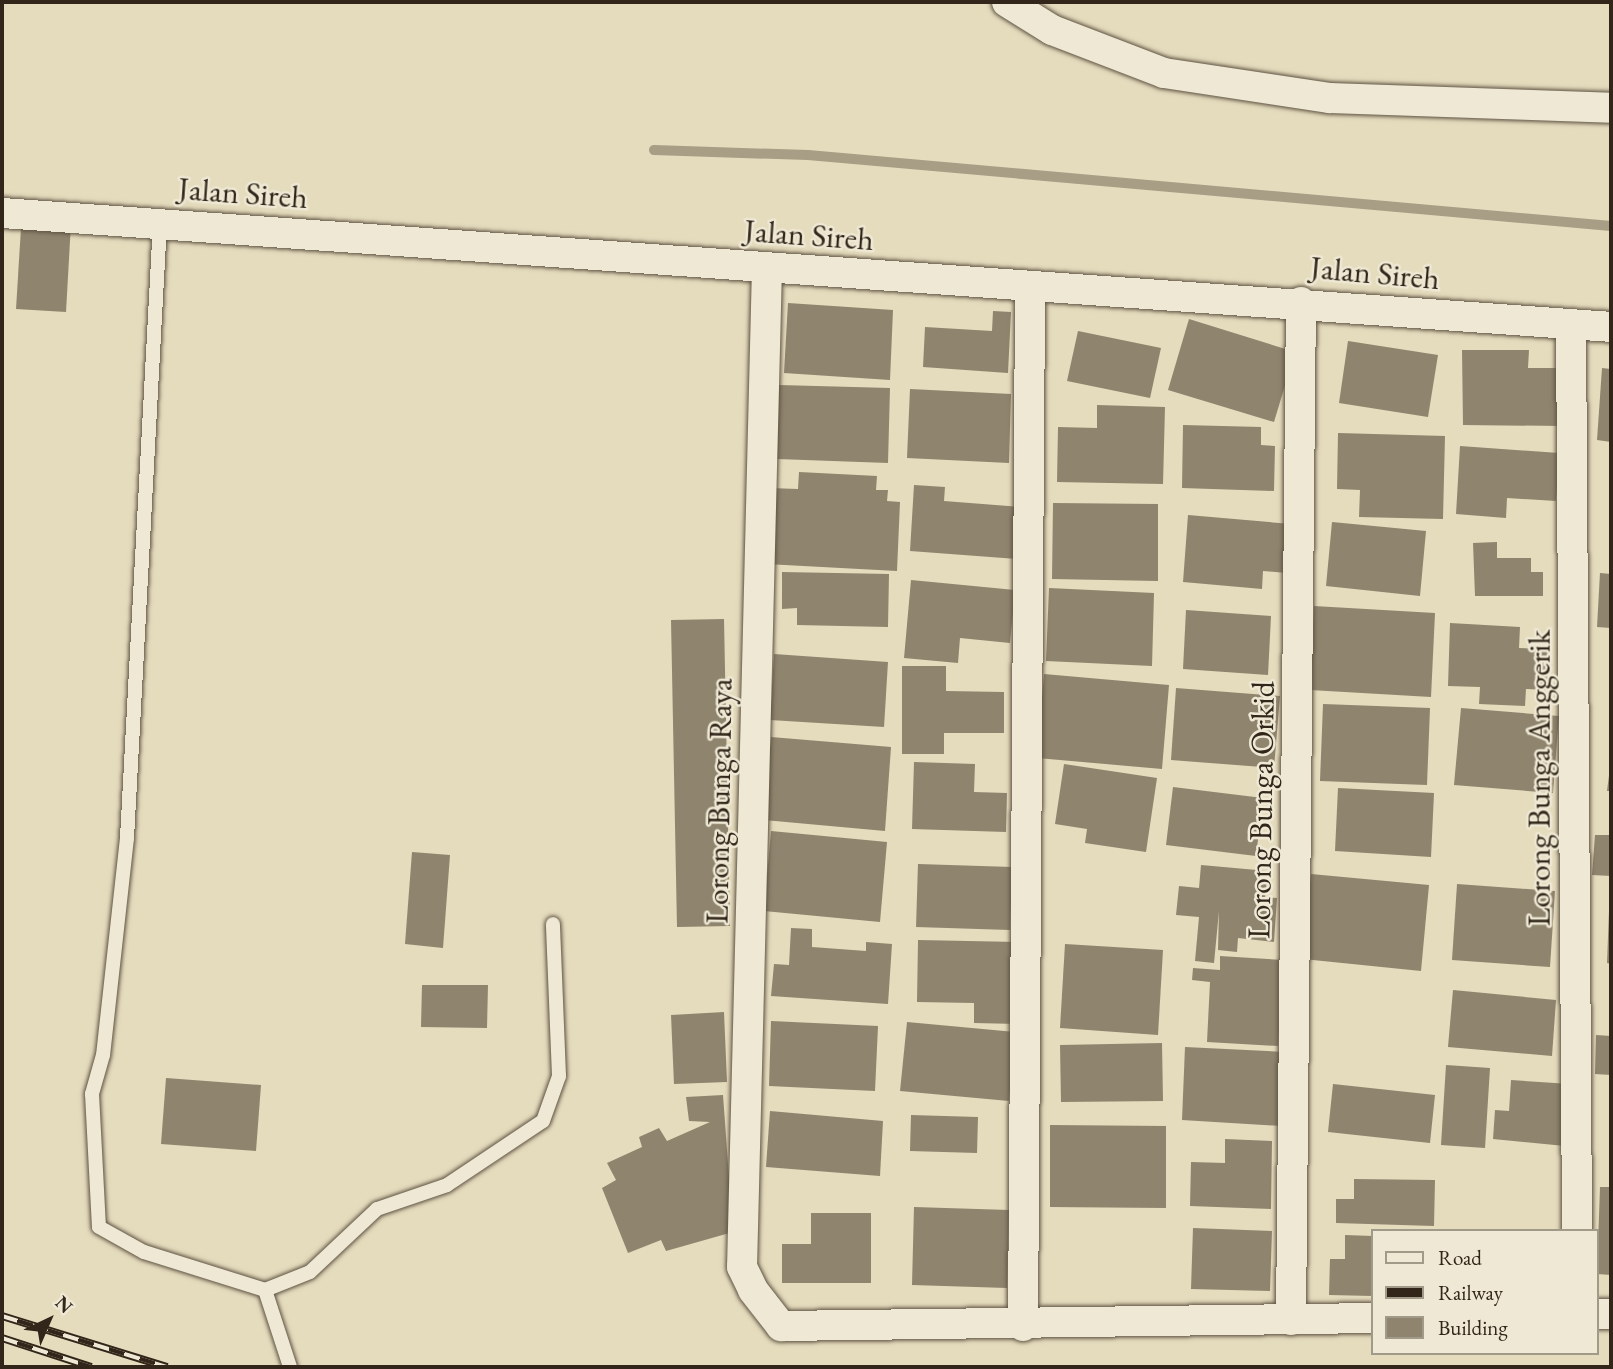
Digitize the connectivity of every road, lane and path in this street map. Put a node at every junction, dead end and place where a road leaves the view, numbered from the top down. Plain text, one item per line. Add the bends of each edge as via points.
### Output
1 (1006, 2) edge
2 (1611, 108) edge
3 (2, 213) edge
4 (160, 223) junction
5 (767, 267) junction
6 (1030, 286) junction
7 (1301, 302) junction
8 (1571, 324) junction
9 (1611, 327) edge
10 (553, 924) dead end
11 (1577, 1229) edge
12 (265, 1290) junction
13 (1372, 1318) edge
14 (1291, 1320) junction
15 (1023, 1326) junction
16 (290, 1367) edge

1 - 2 street via 1052,30 1164,73 1330,99
3 - 4 street, Jalan Sireh
4 - 5 street, Jalan Sireh
4 - 12 lane via 127,838 103,1055 92,1094 99,1227 144,1252
5 - 6 street, Jalan Sireh
5 - 15 street, Lorong Bunga Raya via 742,1267 781,1325
6 - 7 street, Jalan Sireh
6 - 15 street
7 - 8 street, Jalan Sireh
7 - 14 street, Lorong Bunga Orkid
8 - 9 street, Jalan Sireh
8 - 11 street, Lorong Bunga Anggerik
10 - 12 lane via 559,1076 542,1121 447,1185 377,1209 310,1272
12 - 16 lane
13 - 14 street
14 - 15 street

